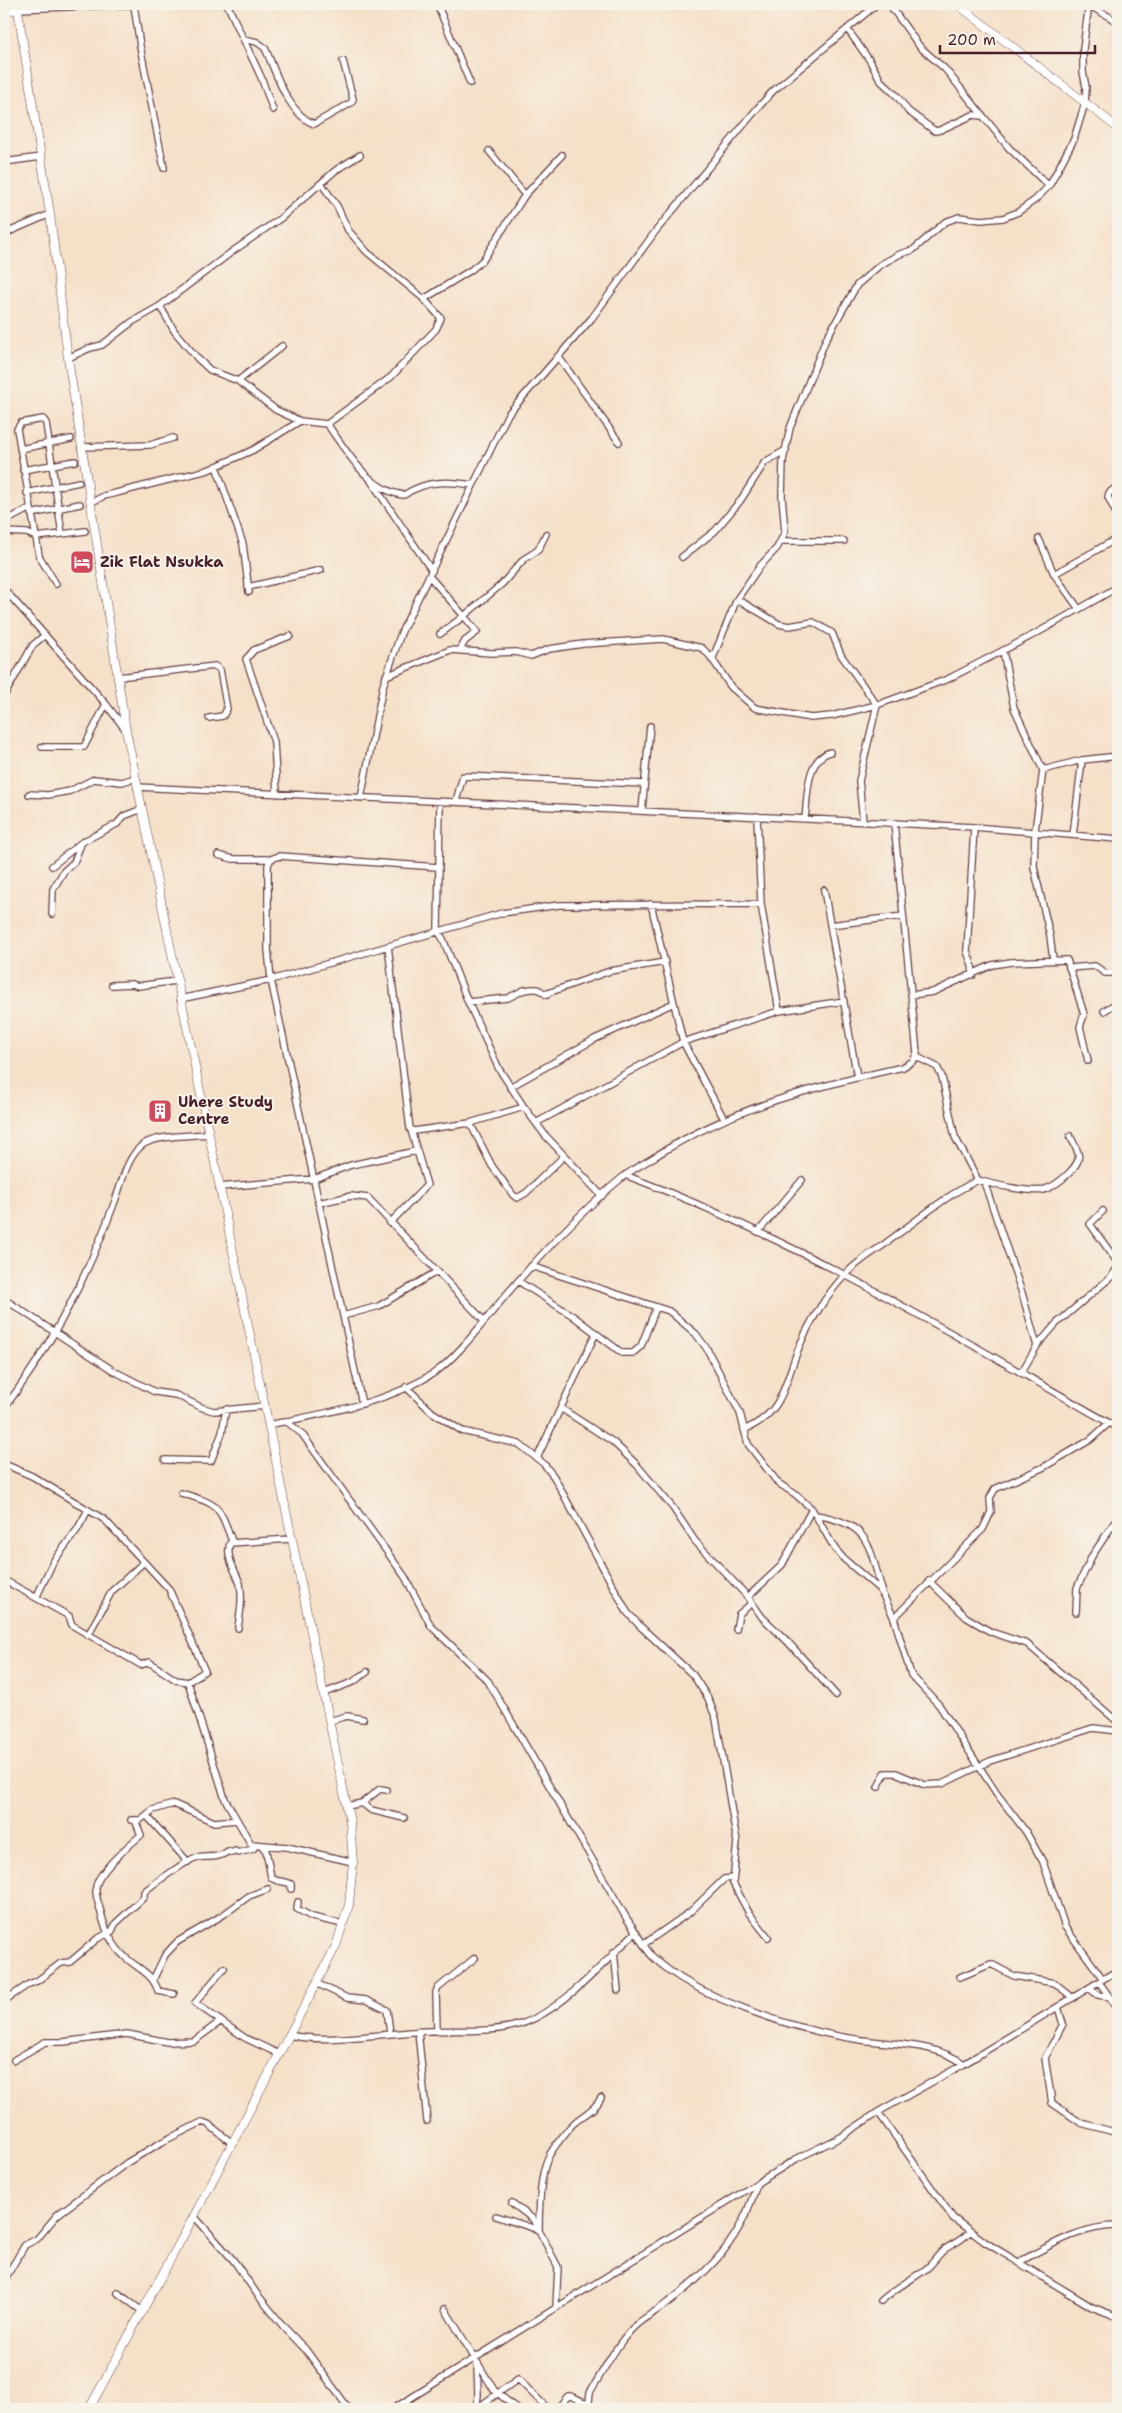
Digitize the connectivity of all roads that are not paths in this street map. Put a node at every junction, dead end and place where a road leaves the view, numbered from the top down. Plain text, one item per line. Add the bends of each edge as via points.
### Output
1 (137, 4) edge
2 (228, 4) edge
3 (437, 4) edge
4 (877, 4) edge
5 (889, 4) edge
6 (957, 4) edge
7 (1088, 4) edge
8 (18, 7) edge
9 (4, 11) edge
10 (1118, 22) edge
11 (848, 30) junction
12 (243, 39) junction
13 (343, 61) dead end
14 (470, 82) dead end
15 (1085, 103) junction
16 (273, 110) dead end
17 (982, 116) junction
18 (1118, 128) edge
19 (489, 151) dead end
20 (360, 155) dead end
21 (562, 155) dead end
22 (40, 157) junction
23 (4, 162) edge
24 (164, 168) dead end
25 (321, 183) junction
26 (1049, 186) junction
27 (524, 196) junction
28 (50, 214) junction
29 (4, 234) edge
30 (424, 299) junction
31 (160, 306) junction
32 (282, 346) dead end
33 (558, 356) junction
34 (68, 358) junction
35 (238, 381) junction
36 (300, 422) junction
37 (327, 424) junction
38 (173, 438) dead end
39 (71, 439) dead end
40 (619, 442) dead end
41 (49, 443) junction
42 (81, 447) junction
43 (20, 449) junction
44 (786, 450) junction
45 (75, 461) dead end
46 (52, 465) junction
47 (216, 466) junction
48 (23, 470) junction
49 (369, 479) junction
50 (79, 482) dead end
51 (472, 485) junction
52 (55, 486) junction
53 (1118, 486) edge
54 (27, 493) junction
55 (90, 503) junction
56 (80, 504) dead end
57 (58, 508) junction
58 (30, 511) junction
59 (1118, 517) edge
60 (4, 522) edge
61 (85, 530) dead end
62 (4, 532) edge
63 (62, 534) junction
64 (546, 534) dead end
65 (36, 537) junction
66 (1118, 538) edge
67 (1039, 539) dead end
68 (844, 540) dead end
69 (781, 541) junction
70 (682, 558) dead end
71 (321, 570) dead end
72 (430, 573) junction
73 (1054, 574) junction
74 (56, 584) dead end
75 (1118, 587) edge
76 (4, 589) edge
77 (737, 599) junction
78 (1078, 609) junction
79 (464, 616) junction
80 (440, 634) dead end
81 (45, 635) junction
82 (290, 636) dead end
83 (460, 650) junction
84 (1003, 651) junction
85 (712, 660) junction
86 (386, 676) junction
87 (118, 677) junction
88 (4, 696) edge
89 (106, 704) junction
90 (877, 705) junction
91 (210, 718) dead end
92 (650, 726) dead end
93 (126, 730) junction
94 (42, 747) dead end
95 (830, 752) dead end
96 (1118, 756) edge
97 (1082, 760) junction
98 (1043, 770) junction
99 (135, 778) junction
100 (644, 784) junction
101 (137, 787) junction
102 (29, 794) dead end
103 (277, 794) junction
104 (361, 798) junction
105 (456, 801) junction
106 (440, 802) junction
107 (142, 809) junction
108 (642, 810) junction
109 (757, 816) junction
110 (805, 818) junction
111 (863, 821) junction
112 (894, 823) junction
113 (974, 827) junction
114 (1035, 831) junction
115 (1073, 834) junction
116 (1118, 839) edge
117 (82, 842) junction
118 (218, 855) dead end
119 (271, 859) junction
120 (52, 866) dead end
121 (438, 867) junction
122 (824, 890) dead end
123 (651, 904) junction
124 (761, 904) junction
125 (52, 914) dead end
126 (903, 916) junction
127 (830, 924) junction
128 (438, 932) junction
129 (388, 946) junction
130 (1053, 959) junction
131 (665, 962) junction
132 (1069, 968) junction
133 (1118, 973) edge
134 (973, 975) junction
135 (271, 980) junction
136 (176, 981) junction
137 (112, 985) dead end
138 (911, 995) junction
139 (180, 999) junction
140 (844, 1001) junction
141 (468, 1002) junction
142 (1118, 1002) edge
143 (674, 1003) junction
144 (779, 1011) junction
145 (1104, 1011) dead end
146 (683, 1042) junction
147 (917, 1057) junction
148 (1088, 1061) dead end
149 (857, 1077) junction
150 (510, 1087) junction
151 (524, 1108) junction
152 (724, 1119) junction
153 (470, 1123) junction
154 (536, 1123) junction
155 (411, 1130) junction
156 (208, 1134) junction
157 (1070, 1136) dead end
158 (416, 1151) junction
159 (564, 1156) junction
160 (625, 1175) junction
161 (314, 1179) junction
162 (802, 1180) dead end
163 (981, 1181) junction
164 (219, 1187) junction
165 (602, 1196) junction
166 (318, 1203) junction
167 (1103, 1211) dead end
168 (390, 1223) junction
169 (758, 1232) junction
170 (1118, 1265) edge
171 (532, 1266) junction
172 (436, 1272) junction
173 (846, 1274) junction
174 (518, 1281) junction
175 (4, 1299) edge
176 (656, 1308) junction
177 (343, 1316) junction
178 (484, 1321) junction
179 (55, 1331) junction
180 (596, 1333) junction
181 (1037, 1346) junction
182 (1021, 1373) junction
183 (406, 1387) junction
184 (362, 1404) junction
185 (265, 1406) junction
186 (4, 1408) edge
187 (226, 1409) junction
188 (562, 1409) junction
189 (286, 1421) junction
190 (1109, 1423) junction
191 (269, 1425) junction
192 (1118, 1427) edge
193 (744, 1430) junction
194 (538, 1458) junction
195 (165, 1460) dead end
196 (4, 1464) edge
197 (181, 1492) dead end
198 (88, 1510) junction
199 (812, 1510) junction
200 (816, 1516) junction
201 (1118, 1517) edge
202 (292, 1539) junction
203 (232, 1541) junction
204 (144, 1562) junction
205 (4, 1580) edge
206 (929, 1581) junction
207 (884, 1595) junction
208 (36, 1598) junction
209 (750, 1600) junction
210 (1076, 1612) dead end
211 (894, 1618) junction
212 (238, 1628) dead end
213 (736, 1628) dead end
214 (88, 1635) junction
215 (367, 1672) dead end
216 (188, 1682) junction
217 (324, 1693) junction
218 (836, 1694) dead end
219 (363, 1719) dead end
220 (329, 1721) junction
221 (1118, 1722) edge
222 (1118, 1731) edge
223 (979, 1766) junction
224 (878, 1787) dead end
225 (387, 1790) dead end
226 (362, 1803) junction
227 (346, 1806) junction
228 (148, 1816) junction
229 (404, 1818) dead end
230 (237, 1820) junction
231 (259, 1845) junction
232 (188, 1862) junction
233 (353, 1862) junction
234 (733, 1878) junction
235 (268, 1889) dead end
236 (292, 1889) dead end
237 (298, 1902) dead end
238 (343, 1924) junction
239 (636, 1932) junction
240 (107, 1933) junction
241 (768, 1937) dead end
242 (644, 1944) junction
243 (614, 1952) junction
244 (475, 1958) dead end
245 (224, 1968) dead end
246 (1118, 1970) edge
247 (960, 1977) dead end
248 (153, 1980) junction
249 (1101, 1981) junction
250 (316, 1983) junction
251 (1089, 1988) junction
252 (618, 1990) dead end
253 (174, 1994) dead end
254 (1110, 1997) junction
255 (1073, 1998) junction
256 (4, 2001) edge
257 (1058, 2007) junction
258 (1118, 2009) edge
259 (221, 2021) junction
260 (437, 2030) junction
261 (418, 2031) junction
262 (390, 2033) junction
263 (289, 2035) junction
264 (271, 2047) dead end
265 (279, 2054) junction
266 (14, 2060) dead end
267 (964, 2064) junction
268 (601, 2098) dead end
269 (878, 2112) junction
270 (427, 2121) dead end
271 (1118, 2134) edge
272 (232, 2143) junction
273 (757, 2183) junction
274 (512, 2203) dead end
275 (194, 2216) junction
276 (496, 2216) dead end
277 (1118, 2226) edge
278 (539, 2230) junction
279 (970, 2231) junction
280 (1019, 2262) junction
281 (4, 2285) edge
282 (118, 2293) dead end
283 (881, 2301) dead end
284 (556, 2307) junction
285 (445, 2309) dead end
286 (142, 2311) junction
287 (1118, 2316) edge
288 (476, 2361) junction
289 (499, 2394) junction
290 (89, 2409) edge
291 (349, 2409) edge
292 (393, 2409) edge
293 (517, 2409) edge
294 (548, 2409) edge
295 (557, 2409) edge

1 - 8 street
1 - 24 street via 140,46
2 - 12 street
3 - 14 street
4 - 11 street
5 - 17 street via 920,47 945,69
6 - 15 main road
7 - 10 street
7 - 15 street via 1083,49
8 - 9 main road
8 - 22 main road
11 - 17 street via 881,81 908,111 935,131 973,115
11 - 33 street via 773,91 756,110 655,232 592,318
12 - 13 street via 265,48 293,105 314,124 354,99
12 - 16 street
15 - 18 main road
15 - 26 street via 1074,139
17 - 26 street via 1009,148
19 - 27 street
20 - 25 street
21 - 27 street
22 - 23 street
22 - 28 main road
25 - 30 street via 348,230 367,252
25 - 31 street via 281,218
26 - 44 street via 1018,212 1003,218 980,220 959,217 945,222 913,250 880,265 857,285 826,339 790,428
27 - 30 street via 483,260
28 - 29 street
28 - 34 main road
30 - 37 street via 441,318 436,329 391,377
31 - 34 street via 102,345
31 - 35 street via 175,332 198,359 210,370
32 - 35 street
33 - 40 street
33 - 51 street via 508,414
34 - 42 main road
35 - 36 street via 276,410
36 - 37 street
36 - 47 street via 253,450
37 - 49 street
38 - 42 street via 150,445
39 - 41 street
41 - 43 street
41 - 43 street via 44,420 21,423 17,429
41 - 46 street
42 - 55 main road
43 - 48 street
44 - 69 street via 782,496 785,532
44 - 70 street via 765,462 740,501 715,531
45 - 46 street
46 - 48 street
46 - 52 street
47 - 55 street via 104,496
47 - 71 street via 243,544 248,589
48 - 54 street
49 - 51 street via 392,494 404,495 438,482
49 - 72 street
50 - 52 street
51 - 72 street
52 - 54 street
52 - 57 street
53 - 59 street via 1108,493
54 - 58 street
55 - 87 main road
56 - 57 street
57 - 58 street
57 - 63 street
58 - 60 street
58 - 65 street
61 - 63 street
62 - 65 street via 27,533
63 - 65 street
64 - 79 street via 538,550 524,559 502,584
65 - 74 street via 39,556
66 - 73 street
67 - 73 street
68 - 69 street
69 - 77 street
72 - 79 street
72 - 86 street via 401,633
73 - 78 street
75 - 78 street
76 - 81 street
77 - 85 street
77 - 90 street via 779,624 789,626 813,622 832,633 841,655
78 - 84 street
79 - 80 street
79 - 83 street via 477,632 465,641
81 - 88 street via 33,645
81 - 89 street
82 - 103 street via 254,650 246,659 274,742
83 - 85 street via 492,654 516,652 531,656 583,644 663,639 702,648
83 - 86 street via 450,650
84 - 90 street via 948,679
84 - 98 street via 1014,708
85 - 90 street via 736,693 748,704 764,711 811,718
86 - 104 street
87 - 91 street via 215,666 220,670 227,709 223,716
87 - 93 main road
89 - 93 street
89 - 94 street via 84,747
90 - 111 street via 859,781
92 - 100 street
93 - 99 main road
95 - 110 street via 817,758 812,770
96 - 97 street
97 - 98 street
97 - 115 street
98 - 114 street
99 - 101 main road
99 - 102 street via 122,782 94,779 70,791
100 - 105 street via 463,776
100 - 108 street
101 - 103 street
101 - 107 main road
103 - 104 street
104 - 106 street
105 - 106 street
105 - 108 street
106 - 121 street
107 - 117 street via 124,816 117,824
107 - 136 main road
108 - 109 street
109 - 110 street
109 - 124 street
110 - 111 street
111 - 112 street
112 - 113 street
112 - 126 street
113 - 114 street
113 - 134 street via 967,951
114 - 115 street
114 - 130 street via 1034,867
115 - 116 street
117 - 120 street
117 - 125 street via 74,862 53,889
118 - 119 street via 233,859
119 - 121 street via 278,856 315,857
119 - 135 street via 268,865
121 - 128 street
122 - 127 street
123 - 124 street
123 - 128 street via 526,908
123 - 131 street
124 - 144 street
126 - 127 street
126 - 138 street
127 - 140 street
128 - 129 street
128 - 141 street via 444,939
129 - 135 street
129 - 155 street
130 - 132 street via 1067,960
130 - 134 street via 992,965
131 - 141 street via 610,971 548,995 532,989 508,998
131 - 143 street
132 - 133 street via 1096,966 1105,972
132 - 148 street via 1084,1014 1080,1027
134 - 138 street via 933,992
135 - 139 street
135 - 161 street
136 - 137 street via 138,986
136 - 139 main road
138 - 147 street
139 - 156 main road
140 - 144 street
140 - 149 street
141 - 150 street
142 - 145 street
143 - 146 street
143 - 150 street via 595,1039
144 - 146 street
146 - 152 street
146 - 154 street
147 - 149 street via 903,1067
147 - 163 street via 937,1067 956,1137
149 - 152 street via 788,1095
150 - 151 street
151 - 153 street
151 - 154 street
152 - 160 street
153 - 155 street
153 - 159 street via 492,1166 517,1198
154 - 159 street
155 - 158 street
156 - 164 main road
156 - 179 street via 152,1140 130,1159 94,1255 71,1306
157 - 163 street via 1079,1153 1078,1164 1059,1183 1042,1190
158 - 161 street via 351,1165
158 - 168 street via 427,1185
159 - 165 street
160 - 165 street
160 - 169 street
161 - 164 street
161 - 166 street
162 - 169 street
163 - 173 street via 940,1202
163 - 181 street via 1022,1293
164 - 185 main road
165 - 171 street
166 - 168 street via 364,1196
166 - 177 street
167 - 170 street via 1090,1224
168 - 172 street
169 - 173 street
170 - 181 street via 1111,1277 1056,1324
171 - 174 street
171 - 176 street
172 - 177 street via 379,1306
172 - 178 street
173 - 182 street
173 - 193 street via 820,1309 800,1344 776,1408 761,1423
174 - 178 street
174 - 180 street
175 - 179 street
176 - 180 street via 640,1346 632,1353 622,1353
176 - 193 street via 675,1314 696,1334 740,1413
177 - 184 street
178 - 183 street via 443,1366
179 - 186 street
179 - 187 street via 114,1371 155,1392 176,1395 214,1411
180 - 188 street
181 - 182 street
182 - 190 street
183 - 184 street
183 - 194 street via 432,1412 462,1430 519,1444
184 - 189 street
185 - 187 street
185 - 191 main road
187 - 195 street via 222,1433 211,1461
188 - 194 street
188 - 209 street via 613,1442 636,1464 673,1508 695,1541
189 - 191 street
189 - 239 street via 302,1434 405,1576 431,1626 488,1681
190 - 192 street
190 - 206 street via 1090,1440 1044,1467 995,1488 990,1498 991,1512 983,1529
191 - 202 main road
193 - 199 street via 748,1444 778,1483 796,1494
194 - 234 street via 554,1477 628,1612 693,1675 708,1698 716,1719 737,1842
196 - 198 street via 32,1476
197 - 203 street via 214,1504
198 - 204 street via 106,1520
198 - 208 street via 52,1562
199 - 200 street
199 - 209 street via 782,1565
200 - 207 street via 835,1549
200 - 207 street via 839,1519 866,1538
201 - 210 street via 1092,1556 1077,1588
202 - 203 street
202 - 217 main road
203 - 212 street via 229,1550 242,1602
204 - 214 street via 112,1591
204 - 216 street via 169,1589 205,1671
205 - 208 street
206 - 211 street
206 - 221 street via 966,1617 991,1632 1027,1644
207 - 211 street
208 - 214 street via 68,1616 72,1625
209 - 213 street via 739,1614
209 - 218 street via 762,1617
211 - 223 street via 911,1675 939,1705
214 - 216 street via 140,1665 149,1662 176,1680
215 - 217 street via 353,1682
216 - 230 street via 225,1799
217 - 220 main road
219 - 220 street via 347,1716
220 - 227 main road
222 - 223 street via 1092,1728
223 - 224 street via 942,1784 925,1784 891,1772 885,1773
223 - 249 street via 1036,1848 1066,1927
225 - 226 street via 380,1789
226 - 227 street
226 - 229 street via 371,1810
227 - 233 main road
228 - 230 street via 153,1810 174,1804 214,1822
228 - 232 street
228 - 240 street via 133,1820 141,1834 121,1852 96,1884 97,1905
230 - 231 street via 251,1844
231 - 232 street via 246,1852 228,1851 222,1856 194,1858
231 - 233 street
231 - 236 street via 266,1851 271,1876 290,1884
232 - 240 street via 151,1885 144,1892 144,1897
233 - 238 main road via 349,1905
234 - 241 street via 738,1895
234 - 242 street via 724,1879 690,1912
235 - 248 street via 249,1896 177,1942 165,1955
237 - 238 street via 297,1909
238 - 250 main road via 336,1946
239 - 242 street
239 - 243 street
240 - 248 street via 124,1956
240 - 256 street via 70,1962 61,1964
242 - 267 street via 653,1956 683,1980 735,2005 792,2026 848,2038 944,2051
243 - 252 street
243 - 260 street via 546,2012 521,2024 496,2029
244 - 260 street via 438,1988
245 - 259 street via 195,2003
246 - 249 street
247 - 255 street via 992,1964 1014,1976 1055,1983
248 - 253 street via 158,1991
249 - 251 street
249 - 254 street
250 - 262 street via 346,1998 366,2000 387,2010
250 - 263 main road
251 - 254 street
251 - 255 street
254 - 258 street
255 - 257 street
257 - 267 street
257 - 271 street via 1063,2024 1045,2058 1052,2103 1081,2124
259 - 265 street via 245,2038
259 - 266 street via 194,2041 168,2042 127,2034 45,2042
260 - 261 street
261 - 262 street
261 - 270 street
262 - 263 street via 312,2038
263 - 265 main road
264 - 265 street via 281,2051
265 - 272 main road
267 - 269 street
268 - 278 street via 597,2106 572,2126 549,2155 539,2203
269 - 273 street via 841,2138 796,2159
269 - 279 street via 953,2218
272 - 275 main road
272 - 281 street via 202,2122 128,2162 62,2211 38,2239 25,2245
273 - 284 street
273 - 295 street via 740,2227 714,2266 636,2326 590,2392 589,2402 568,2396
274 - 278 street via 533,2219
275 - 286 main road
275 - 291 street via 306,2350
276 - 278 street
277 - 280 street via 1095,2227 1074,2234
278 - 284 street via 558,2267
279 - 280 street
279 - 283 street
280 - 287 street via 1092,2307
282 - 286 street
284 - 288 street
285 - 288 street
286 - 290 main road
288 - 289 street
288 - 289 street via 476,2409 491,2396
288 - 292 street
289 - 293 street
289 - 294 street via 518,2379

